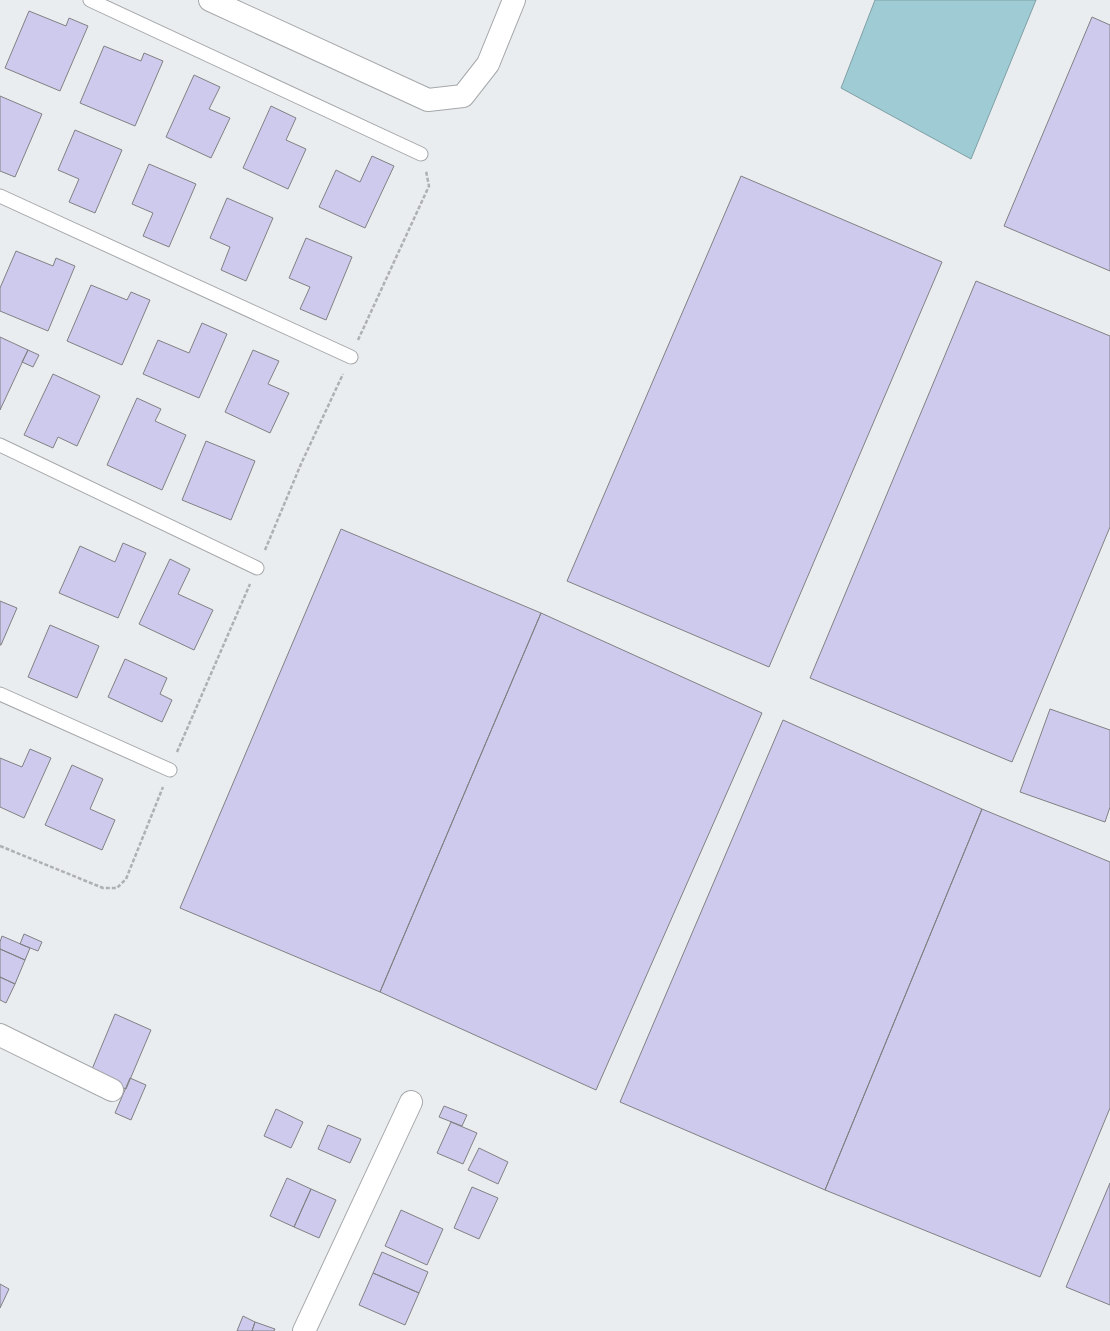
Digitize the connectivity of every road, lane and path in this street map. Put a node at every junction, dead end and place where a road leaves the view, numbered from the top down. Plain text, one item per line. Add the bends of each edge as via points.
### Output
1 (90, 0) edge
2 (210, 0) edge
3 (514, 0) edge
4 (421, 154) dead end
5 (0, 196) edge
6 (351, 357) dead end
7 (0, 445) edge
8 (257, 568) dead end
9 (0, 694) edge
10 (170, 770) dead end
11 (0, 1035) edge
12 (112, 1090) dead end
13 (411, 1102) dead end
14 (304, 1331) edge

1 - 4 lane
2 - 3 street via 428,100 463,96 488,64
5 - 6 lane
7 - 8 lane
9 - 10 lane
11 - 12 street
13 - 14 street

